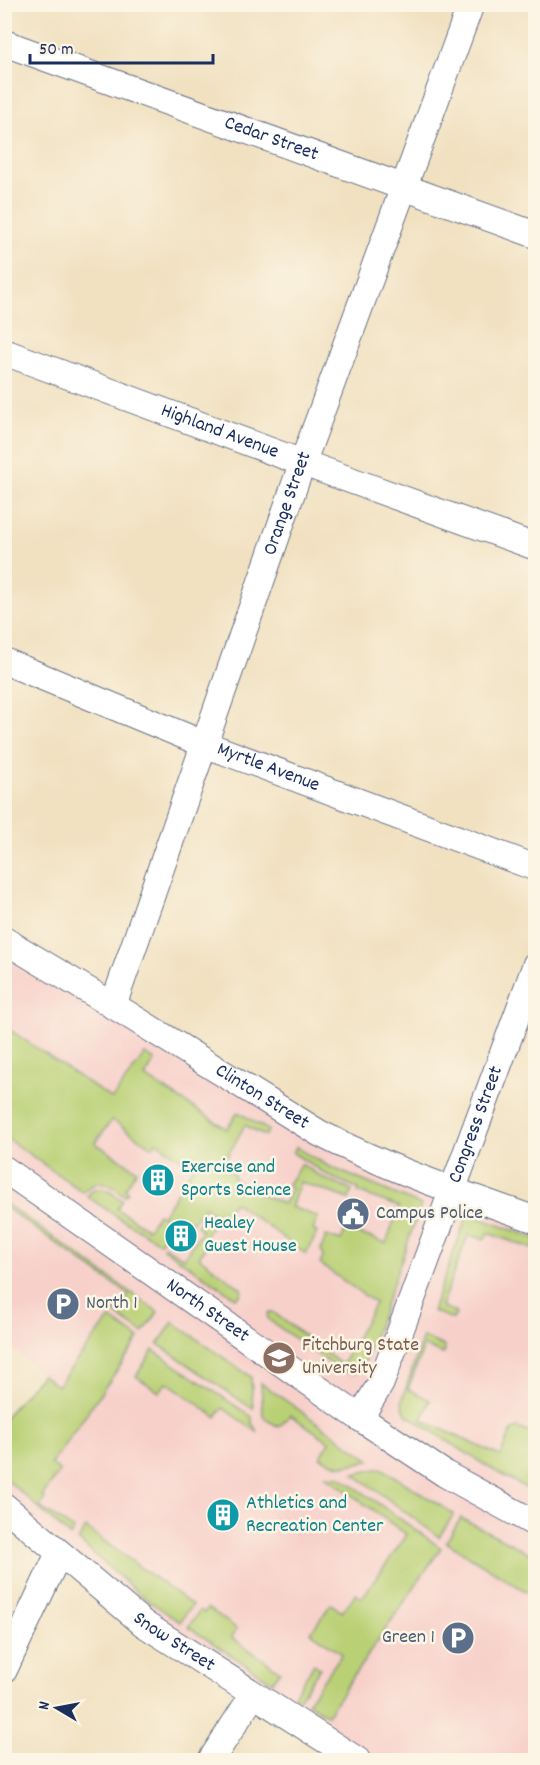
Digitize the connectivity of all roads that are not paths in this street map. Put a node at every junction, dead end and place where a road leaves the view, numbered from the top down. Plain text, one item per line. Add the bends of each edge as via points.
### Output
1 (471, 4) edge
2 (4, 43) edge
3 (404, 187) junction
4 (536, 235) edge
5 (4, 352) edge
6 (303, 463) junction
7 (536, 547) edge
8 (4, 661) edge
9 (204, 744) junction
10 (536, 868) edge
11 (4, 940) edge
12 (536, 963) edge
13 (113, 1006) junction
14 (4, 1169) edge
15 (453, 1190) junction
16 (536, 1220) edge
17 (360, 1418) junction
18 (4, 1506) edge
19 (536, 1524) edge
20 (59, 1553) junction
21 (4, 1670) edge
22 (253, 1695) junction
23 (211, 1761) edge
24 (357, 1761) edge

1 - 3 street, Orange Street
2 - 3 street, Cedar Street
3 - 4 street, Cedar Street
3 - 6 street, Orange Street
5 - 6 street, Highland Avenue
6 - 7 street, Highland Avenue
6 - 9 street, Orange Street
8 - 9 street, Myrtle Avenue
9 - 10 street, Myrtle Avenue
9 - 13 street, Orange Street
11 - 13 street, Clinton Street
12 - 15 street, Congress Street
13 - 15 street, Clinton Street via 343,1146
14 - 17 street, North Street
15 - 16 street, Clinton Street
15 - 17 street, Congress Street via 381,1383
17 - 19 street, North Street via 445,1474
18 - 20 street, Snow Street
20 - 21 street
20 - 22 street, Snow Street via 144,1624
22 - 23 street
22 - 24 street, Snow Street

